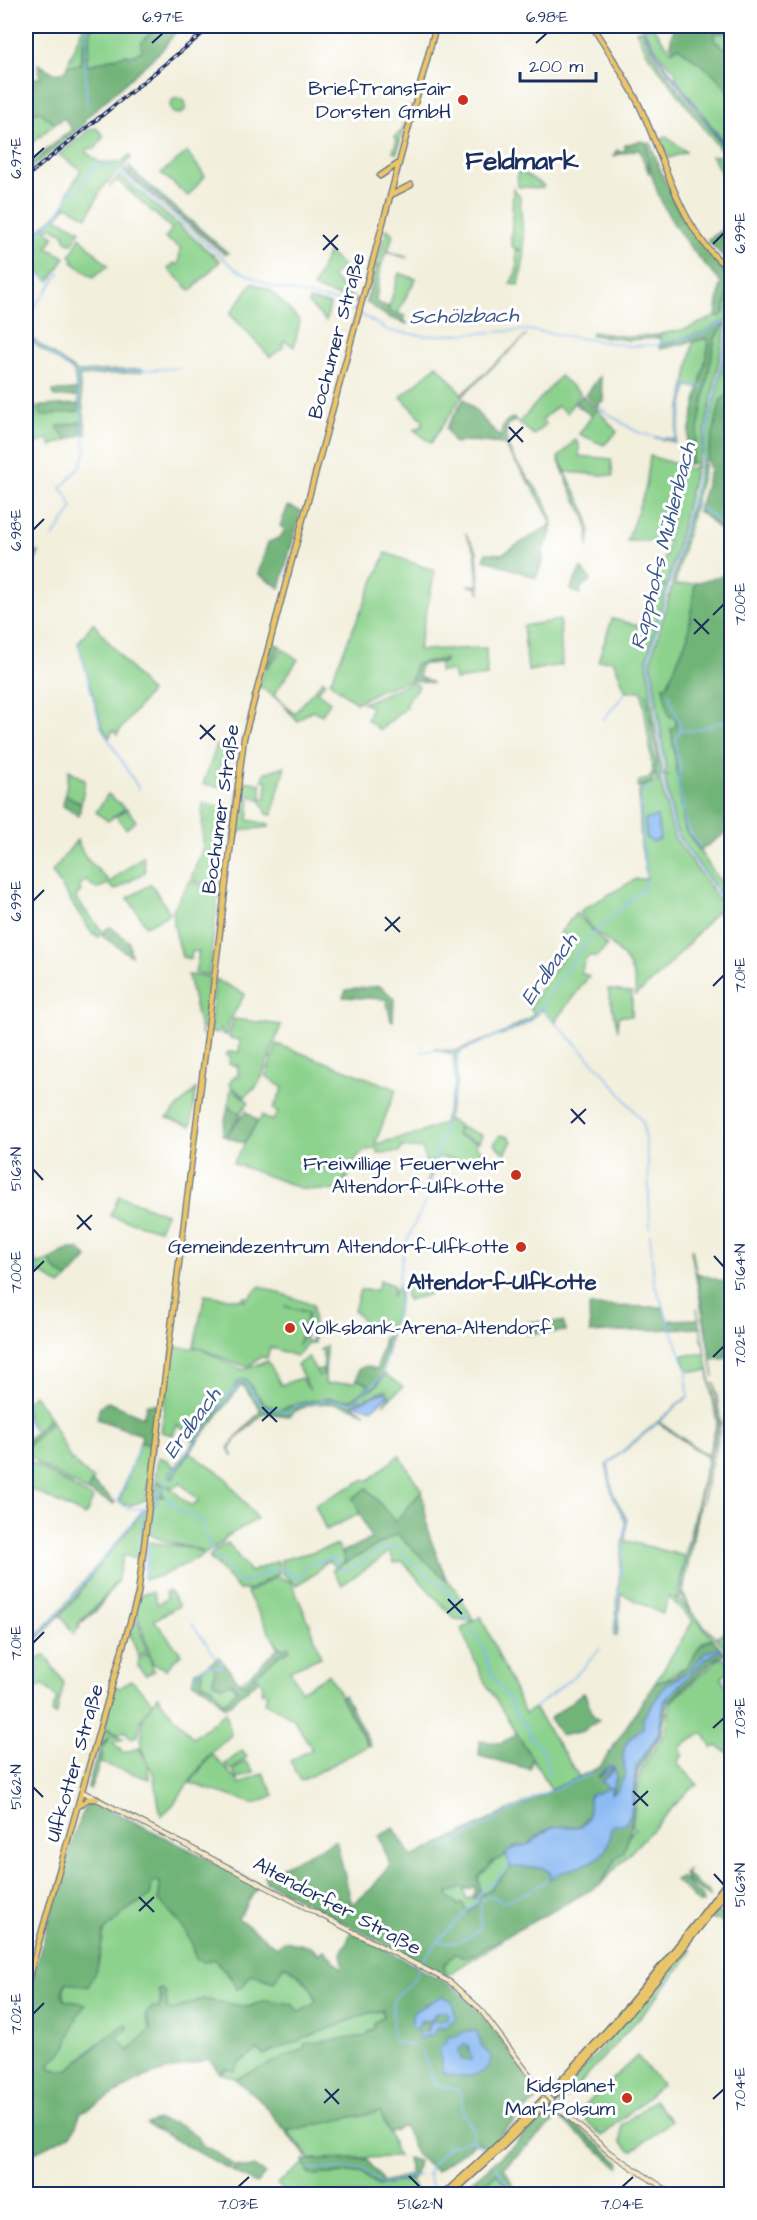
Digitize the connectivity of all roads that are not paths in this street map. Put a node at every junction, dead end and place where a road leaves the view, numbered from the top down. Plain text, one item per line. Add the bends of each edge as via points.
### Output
1 (436, 26) edge
2 (592, 26) edge
3 (399, 163) junction
4 (380, 176) dead end
5 (411, 185) dead end
6 (390, 197) junction
7 (731, 272) edge
8 (141, 1580) joint
9 (83, 1792) junction
10 (98, 1799) junction
11 (79, 1806) junction
12 (732, 1876) edge
13 (732, 1884) edge
14 (26, 1988) edge
15 (444, 2194) edge
16 (451, 2194) edge
17 (673, 2194) edge

1 - 3 main road, Bochumer Straße
2 - 7 main road via 640,107 688,221 706,248
3 - 4 main road
3 - 6 main road, Bochumer Straße
5 - 6 main road
6 - 8 main road, Bochumer Straße via 238,770
8 - 9 main road, Ulfkotter Straße
9 - 10 main road, Altendorfer Straße
9 - 11 main road, Ulfkotter Straße
10 - 11 main road via 88,1799
10 - 17 main road, Altendorfer Straße, bridge via 450,1982 473,2002 557,2107 617,2158
11 - 14 main road, Ulfkotter Straße
12 - 15 highway via 595,2045 530,2114
13 - 16 highway via 598,2049 533,2118

